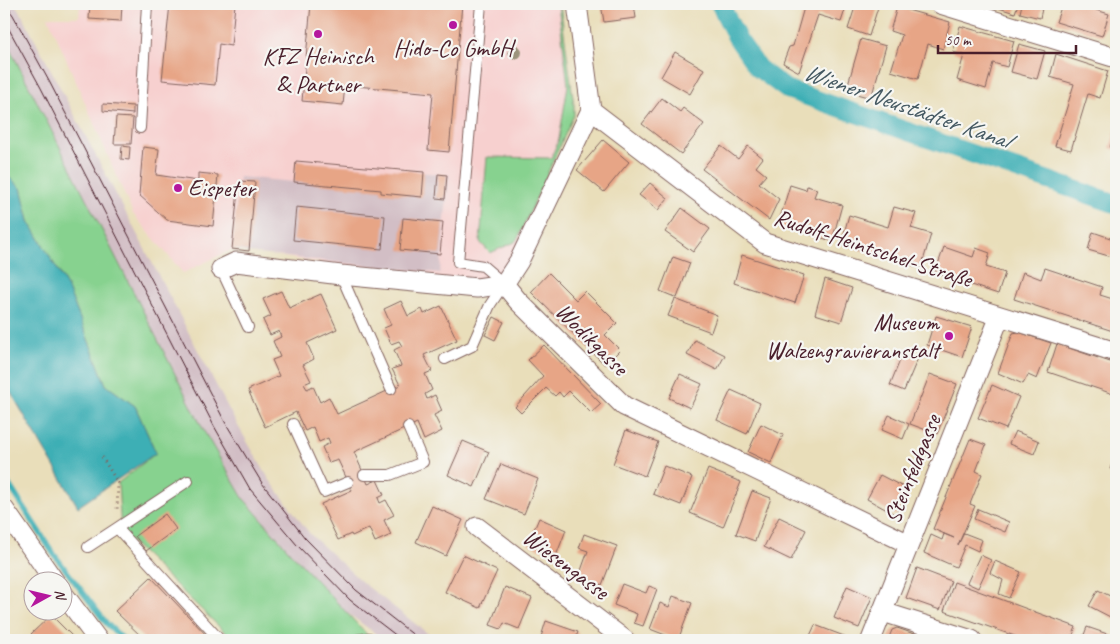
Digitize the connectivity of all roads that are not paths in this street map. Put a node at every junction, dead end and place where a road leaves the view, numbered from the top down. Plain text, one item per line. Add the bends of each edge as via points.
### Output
1 (147, 4) edge
2 (481, 4) edge
3 (577, 4) edge
4 (940, 4) edge
5 (1116, 58) edge
6 (591, 110) junction
7 (140, 128) dead end
8 (221, 269) joint
9 (340, 275) junction
10 (504, 284) junction
11 (1000, 316) junction
12 (248, 327) dead end
13 (1116, 352) edge
14 (445, 359) dead end
15 (391, 389) dead end
16 (293, 424) dead end
17 (408, 427) dead end
18 (364, 475) dead end
19 (188, 480) dead end
20 (348, 482) dead end
21 (4, 509) edge
22 (477, 527) dead end
23 (117, 528) junction
24 (909, 544) junction
25 (88, 547) dead end
26 (48, 572) edge
27 (72, 605) edge
28 (883, 612) junction
29 (98, 640) edge
30 (220, 640) edge
31 (356, 640) edge
32 (372, 640) edge
33 (625, 640) edge
34 (871, 640) edge
35 (972, 640) edge

1 - 7 lane
2 - 10 lane via 458,262 483,266
3 - 6 street
4 - 5 street
6 - 10 street via 519,261
6 - 11 street, Rudolf-Heintschel-Straße via 765,243
8 - 9 street via 236,262
8 - 12 lane
9 - 10 street via 477,288
9 - 15 lane
10 - 14 lane via 490,305 472,346
10 - 24 street, Wodikgasse via 624,406
11 - 13 street, Rudolf-Heintschel-Straße
11 - 24 street, Steinfeldgasse
16 - 20 lane via 324,492
17 - 18 lane via 423,462 390,475
19 - 23 lane
21 - 26 street
22 - 33 street, Wiesengasse
23 - 25 lane
23 - 30 lane
24 - 28 street, Steinfeldgasse
27 - 29 street
28 - 34 street, Steinfeldgasse
28 - 35 street
31 - 32 lane

